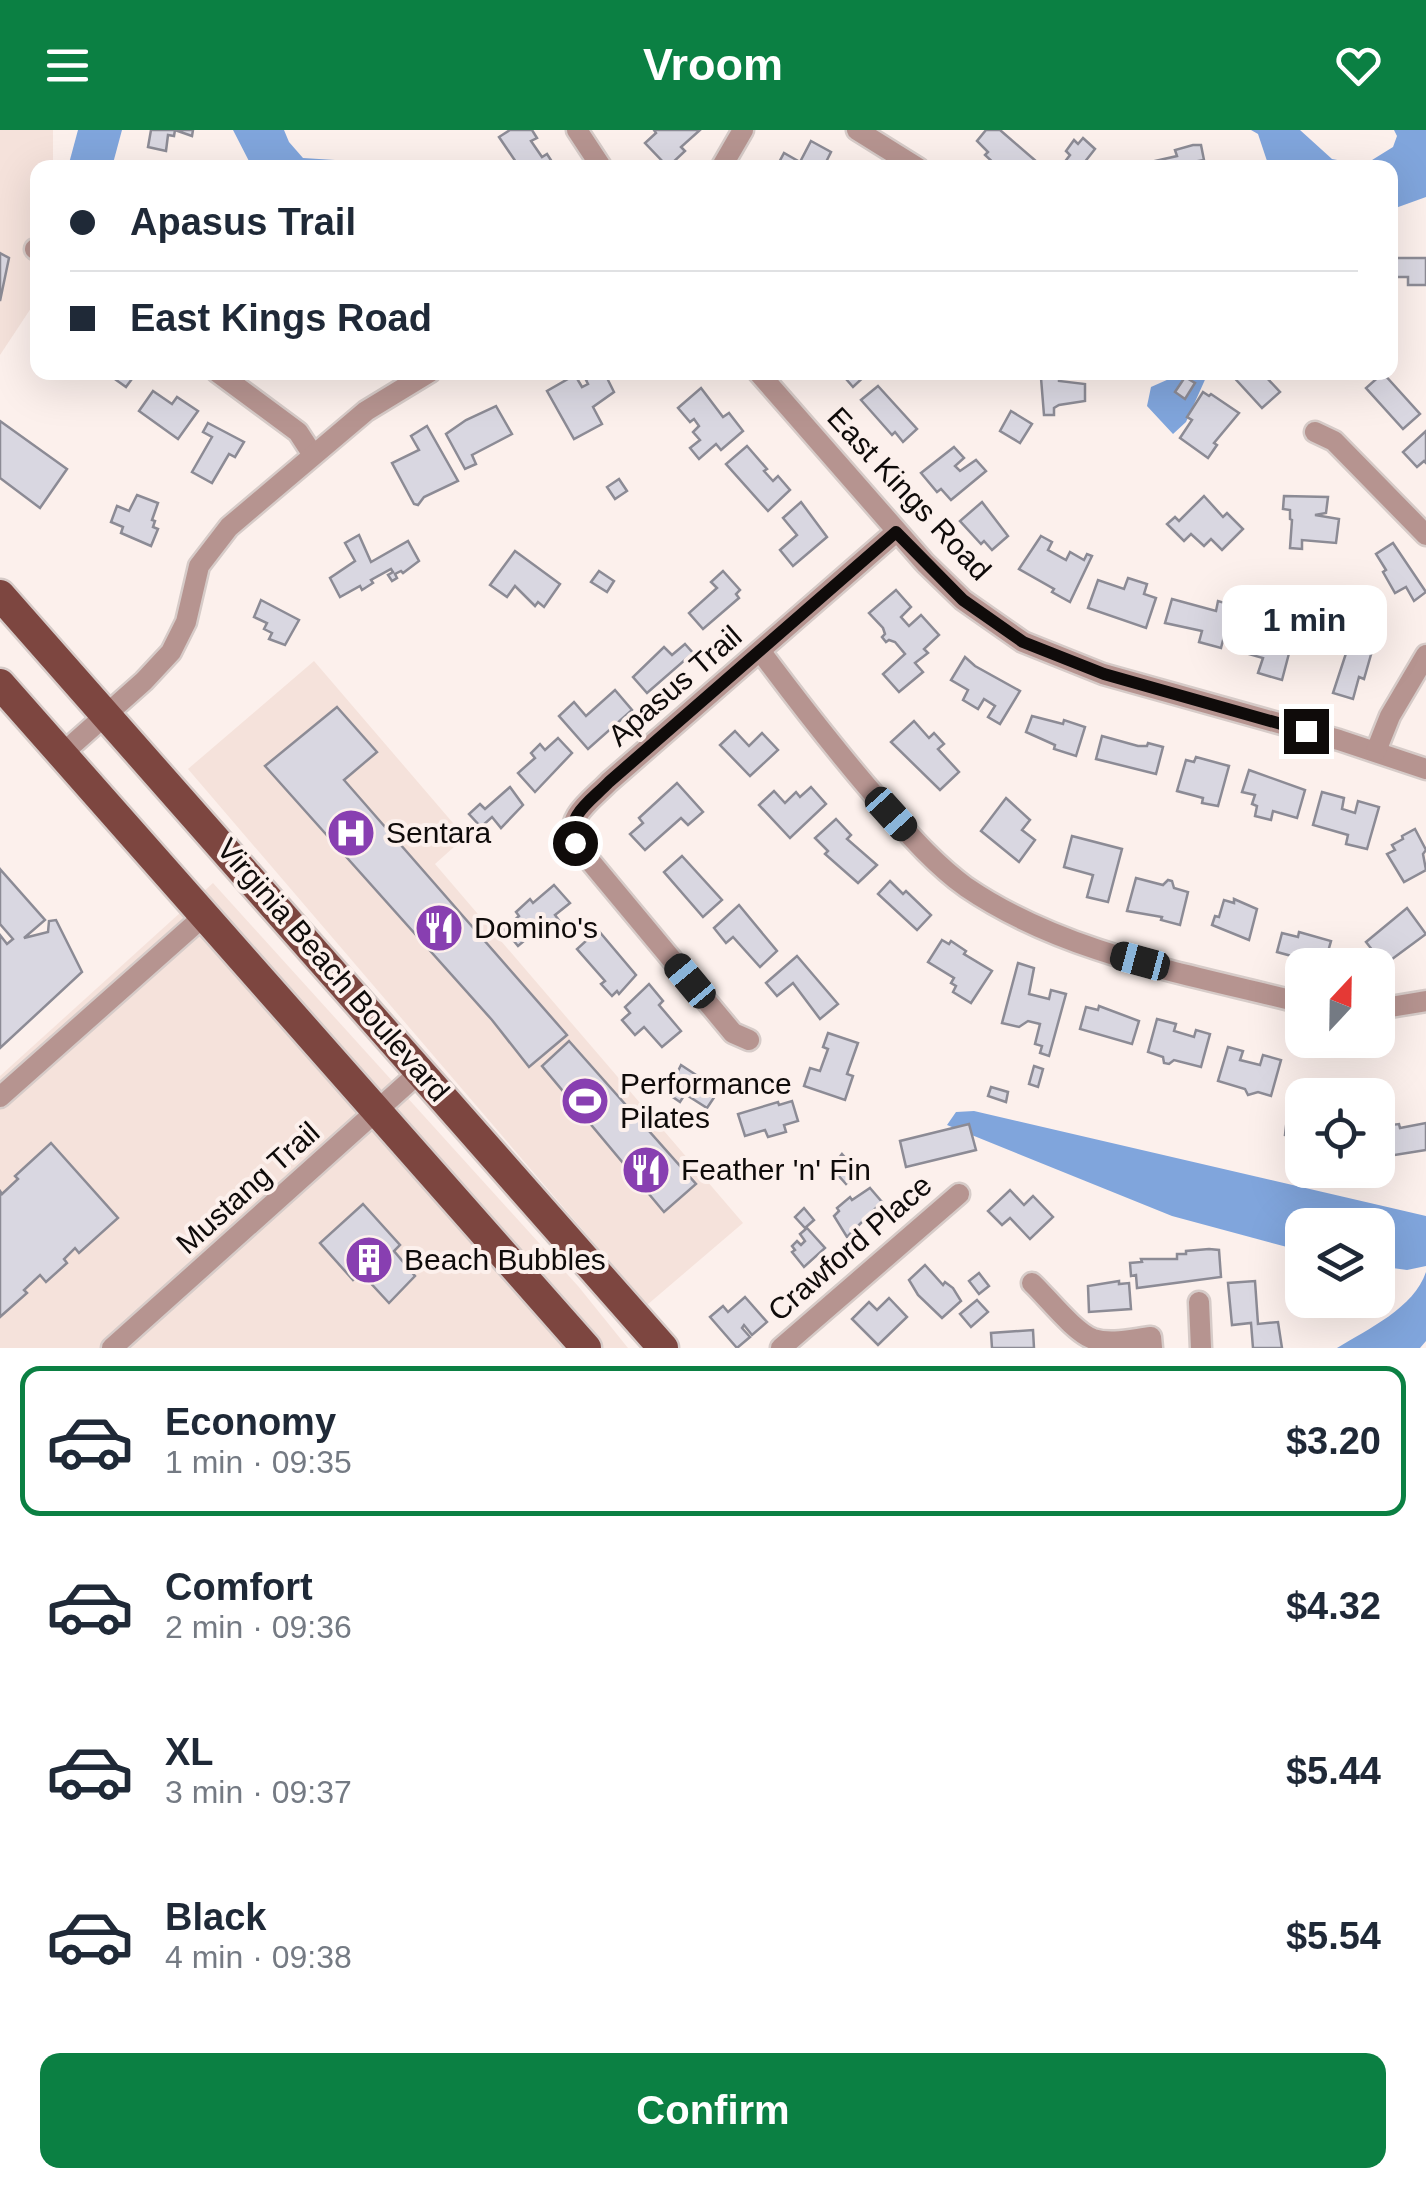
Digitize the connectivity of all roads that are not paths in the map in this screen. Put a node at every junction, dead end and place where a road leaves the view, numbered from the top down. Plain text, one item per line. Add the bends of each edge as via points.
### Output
1 (578, 130) edge
2 (743, 130) edge
3 (857, 130) edge
4 (597, 160) edge
5 (725, 160) edge
6 (905, 160) edge
7 (228, 380) edge
8 (417, 380) edge
9 (765, 380) edge
10 (1315, 432) dead end
11 (313, 455) junction
12 (896, 532) junction
13 (1426, 535) edge
14 (0, 595) edge
15 (761, 652) junction
16 (1426, 655) edge
17 (0, 684) edge
18 (107, 714) junction
19 (1376, 751) junction
20 (63, 752) junction
21 (1426, 770) edge
22 (204, 916) junction
23 (1285, 1000) edge
24 (1426, 1001) edge
25 (1395, 1006) edge
26 (749, 1040) dead end
27 (421, 1070) junction
28 (0, 1096) edge
29 (377, 1112) junction
30 (960, 1194) dead end
31 (1032, 1283) dead end
32 (1200, 1302) dead end
33 (112, 1348) edge
34 (586, 1348) edge
35 (663, 1348) edge
36 (780, 1348) edge
37 (1152, 1348) edge
38 (1202, 1348) edge

1 - 4 street
2 - 5 street
3 - 6 street
7 - 11 street via 298,432
8 - 11 street
9 - 12 street, East Kings Road
10 - 13 street via 1343,449
11 - 18 street via 211,548 171,652
12 - 15 street, Apasus Trail
12 - 19 street, East Kings Road via 963,600 1048,654
14 - 18 main road, Virginia Beach Boulevard
15 - 23 street via 868,789 964,885 1041,929 1098,950
15 - 26 street, Apasus Trail via 609,782 570,828 575,843 733,1032
16 - 19 street
17 - 20 main road, Virginia Beach Boulevard
18 - 20 street
18 - 27 main road, Virginia Beach Boulevard
19 - 21 street, East Kings Road
20 - 22 main road, Virginia Beach Boulevard
22 - 28 street
22 - 29 main road, Virginia Beach Boulevard
24 - 25 street
27 - 29 street, Mustang Trail
27 - 35 main road, Virginia Beach Boulevard
29 - 33 street, Mustang Trail
29 - 34 main road, Virginia Beach Boulevard
30 - 36 street, Crawford Place
31 - 37 street via 1091,1338 1151,1338
32 - 38 street

